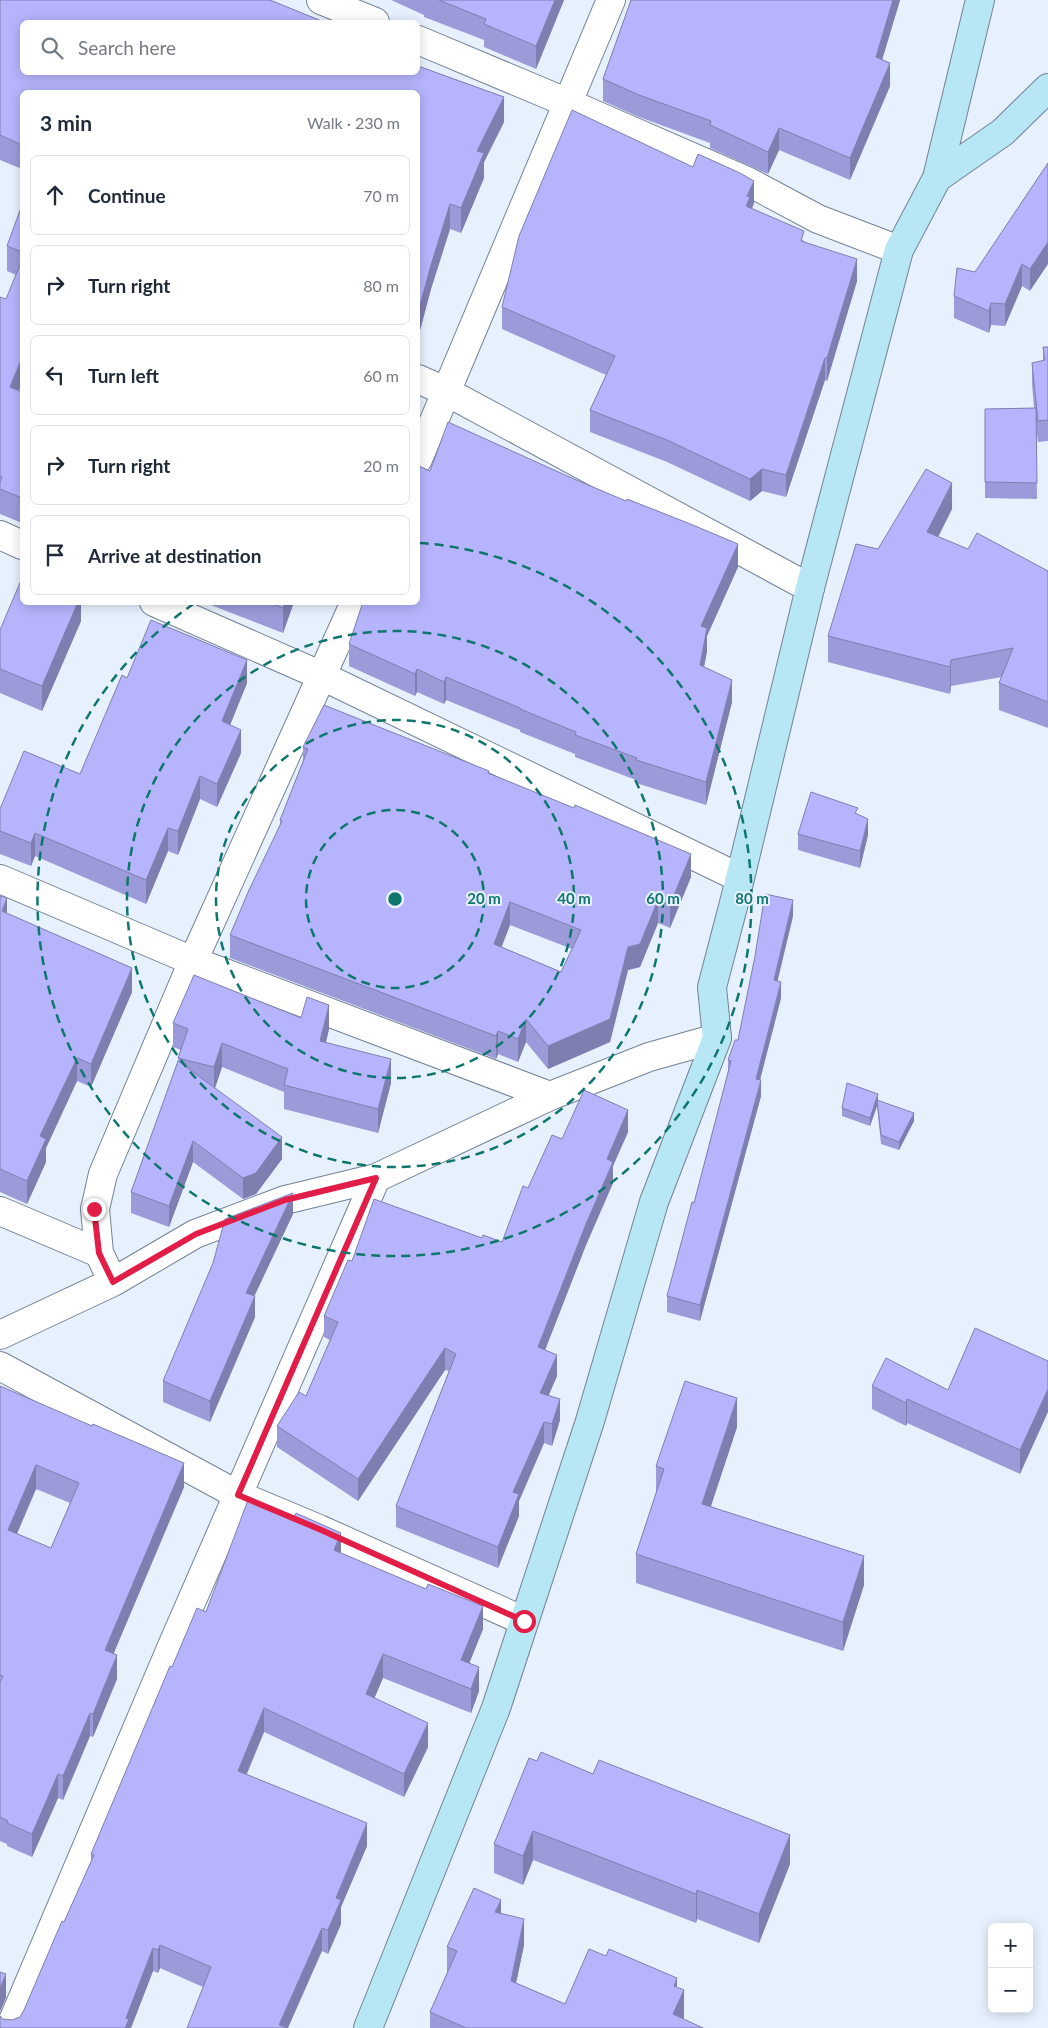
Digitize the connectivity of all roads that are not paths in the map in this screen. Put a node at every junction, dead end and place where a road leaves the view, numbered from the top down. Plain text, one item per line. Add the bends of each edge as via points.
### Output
1 (321, 0) edge
2 (611, 0) edge
3 (980, 0) edge
4 (370, 20) edge
5 (420, 41) edge
6 (1048, 88) edge
7 (568, 103) junction
8 (937, 178) junction
9 (899, 250) junction
10 (420, 380) edge
11 (447, 392) junction
12 (420, 454) edge
13 (0, 535) edge
14 (20, 544) edge
15 (810, 588) junction
16 (161, 605) edge
17 (354, 605) edge
18 (322, 676) junction
19 (740, 878) junction
20 (0, 879) edge
21 (193, 961) junction
22 (717, 1038) junction
23 (550, 1096) junction
24 (376, 1178) junction
25 (0, 1211) edge
26 (99, 1253) junction
27 (113, 1282) junction
28 (0, 1335) edge
29 (0, 1366) edge
30 (238, 1495) junction
31 (524, 1621) junction
32 (10, 2028) edge
33 (368, 2028) edge

1 - 4 street
2 - 7 street
3 - 8 street
5 - 7 street
6 - 8 street via 1003,132
7 - 9 street via 747,181 818,219
7 - 11 street
8 - 9 street
9 - 15 street
10 - 11 street
11 - 12 street
11 - 15 street
13 - 14 street
15 - 19 street
16 - 18 street
17 - 18 street
18 - 19 street
18 - 21 street
19 - 22 street via 712,987
20 - 21 street
21 - 23 street
21 - 26 street via 103,1174 94,1209
22 - 23 street via 649,1057
22 - 31 street via 654,1202 590,1422
23 - 24 street
24 - 27 street via 285,1200 196,1234
24 - 30 street
25 - 26 street
26 - 27 street
27 - 28 street
29 - 30 street
30 - 31 street
30 - 32 street
31 - 33 street via 496,1708

